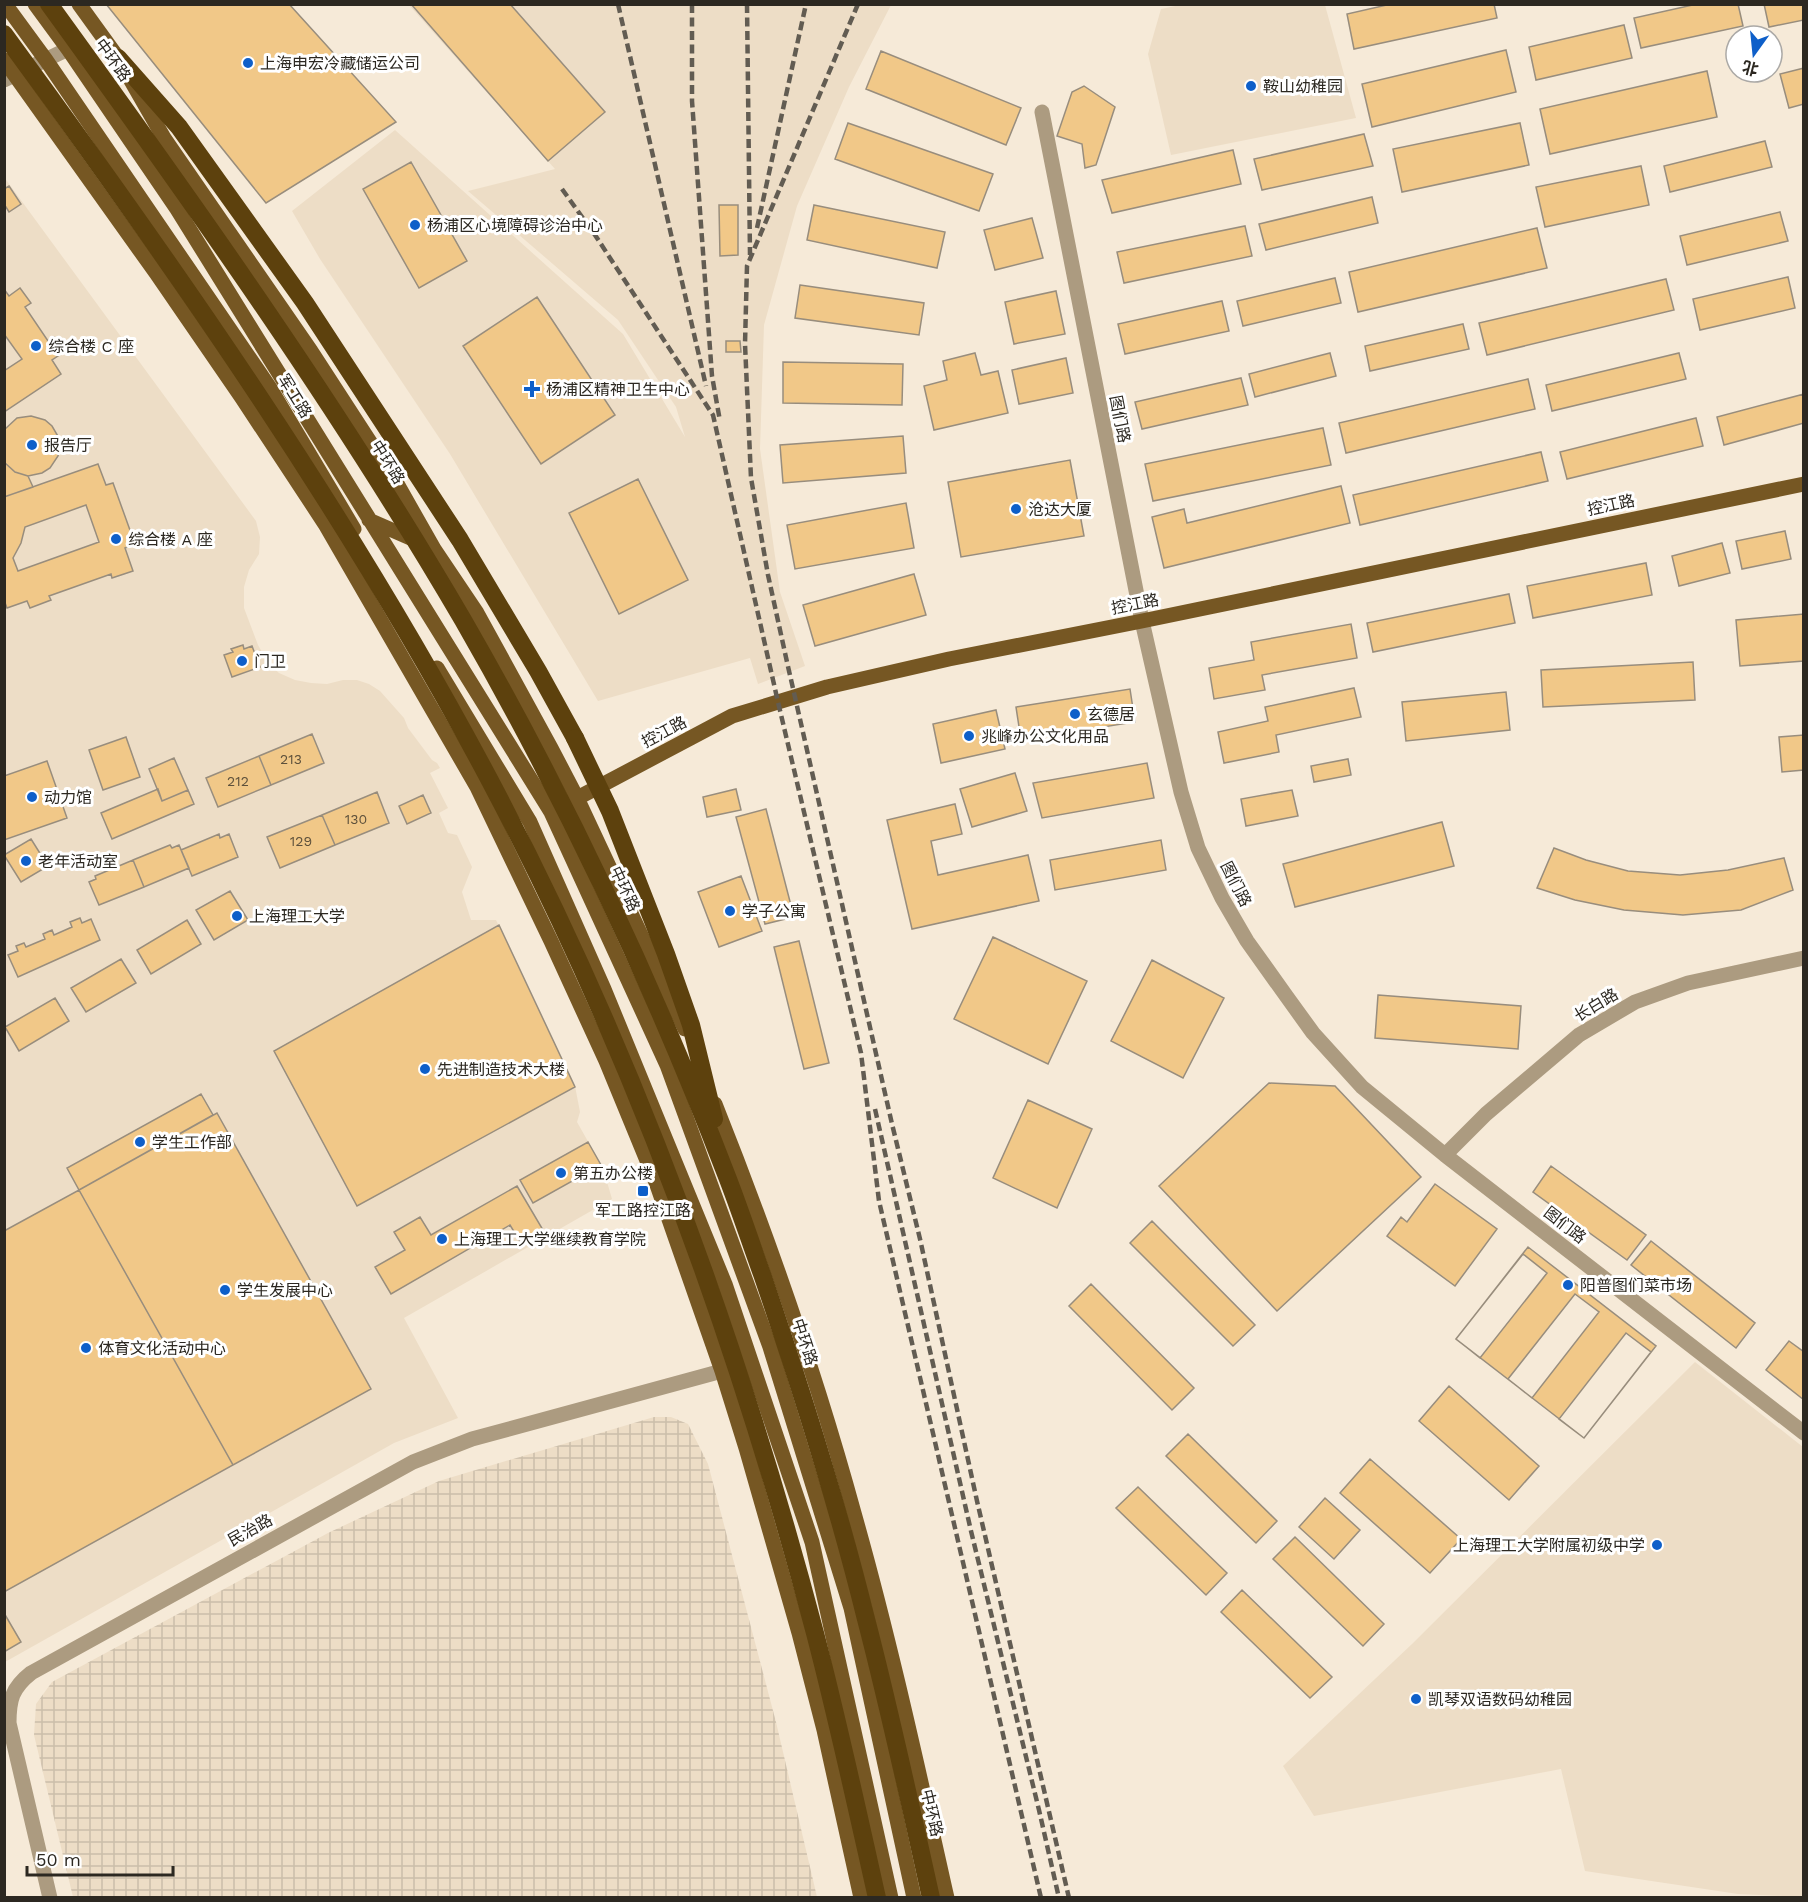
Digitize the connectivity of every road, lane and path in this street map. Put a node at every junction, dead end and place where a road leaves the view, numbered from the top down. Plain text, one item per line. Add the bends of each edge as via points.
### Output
1 (5, 4) edge
2 (35, 4) edge
3 (49, 4) edge
4 (79, 4) edge
5 (4, 34) edge
6 (68, 49) junction
7 (118, 58) junction
8 (4, 60) edge
9 (46, 60) junction
10 (10, 78) edge
11 (1042, 112) dead end
12 (1803, 484) edge
13 (313, 507) junction
14 (369, 520) junction
15 (354, 529) junction
16 (434, 549) junction
17 (1142, 621) junction
18 (577, 798) junction
19 (551, 812) junction
20 (530, 822) junction
21 (501, 836) junction
22 (1803, 958) edge
23 (638, 1072) junction
24 (631, 1123) junction
25 (1446, 1155) junction
26 (727, 1176) junction
27 (722, 1371) junction
28 (1803, 1433) edge
29 (833, 1443) junction
30 (822, 1516) junction
31 (50, 1898) edge
32 (861, 1898) edge
33 (877, 1898) edge
34 (891, 1898) edge
35 (914, 1898) edge
36 (931, 1898) edge
37 (947, 1898) edge

1 - 9 main road, 军工路
2 - 6 main road
3 - 26 highway, 中环路, bridge via 299,359 463,620 606,894
4 - 7 main road
5 - 33 highway, bridge via 169,264 338,516 417,647 558,917 677,1193 727,1339 814,1630
6 - 9 street
6 - 14 main road via 177,209
7 - 16 main road via 164,138 311,351 396,482
7 - 26 highway, bridge via 179,127 304,303 499,604 575,738 618,830 666,954 687,1015
8 - 10 main road
9 - 10 street
9 - 15 main road, 军工路 via 270,388
10 - 13 main road via 236,388
11 - 17 street, 图们路
12 - 17 main road, 控江路
13 - 15 main road
13 - 21 main road via 477,787
14 - 16 main road
14 - 19 main road
15 - 20 main road, 军工路
16 - 18 main road via 477,613
17 - 18 main road, 控江路 via 827,687 732,717
17 - 25 street, 图们路 via 1181,792 1198,848 1222,898 1247,941 1313,1033 1362,1087
18 - 19 main road, 控江路
18 - 29 main road via 684,1027 742,1171
19 - 20 main road, 控江路
19 - 30 main road via 668,1065 770,1347
20 - 21 main road, 控江路
20 - 23 main road, 军工路
21 - 24 main road
22 - 25 street, 长白路 via 1688,983 1635,1002 1579,1035 1486,1114
23 - 24 main road
23 - 34 main road, 军工路 via 725,1284 812,1542
24 - 27 main road via 657,1185
25 - 28 street, 图们路
26 - 36 highway, 中环路, bridge via 778,1321 839,1517 890,1715
27 - 31 street, 民治路 via 471,1439 413,1461 31,1673 12,1696 9,1723
27 - 32 main road via 799,1633
29 - 30 main road
29 - 37 main road via 881,1613
30 - 35 main road via 850,1608

